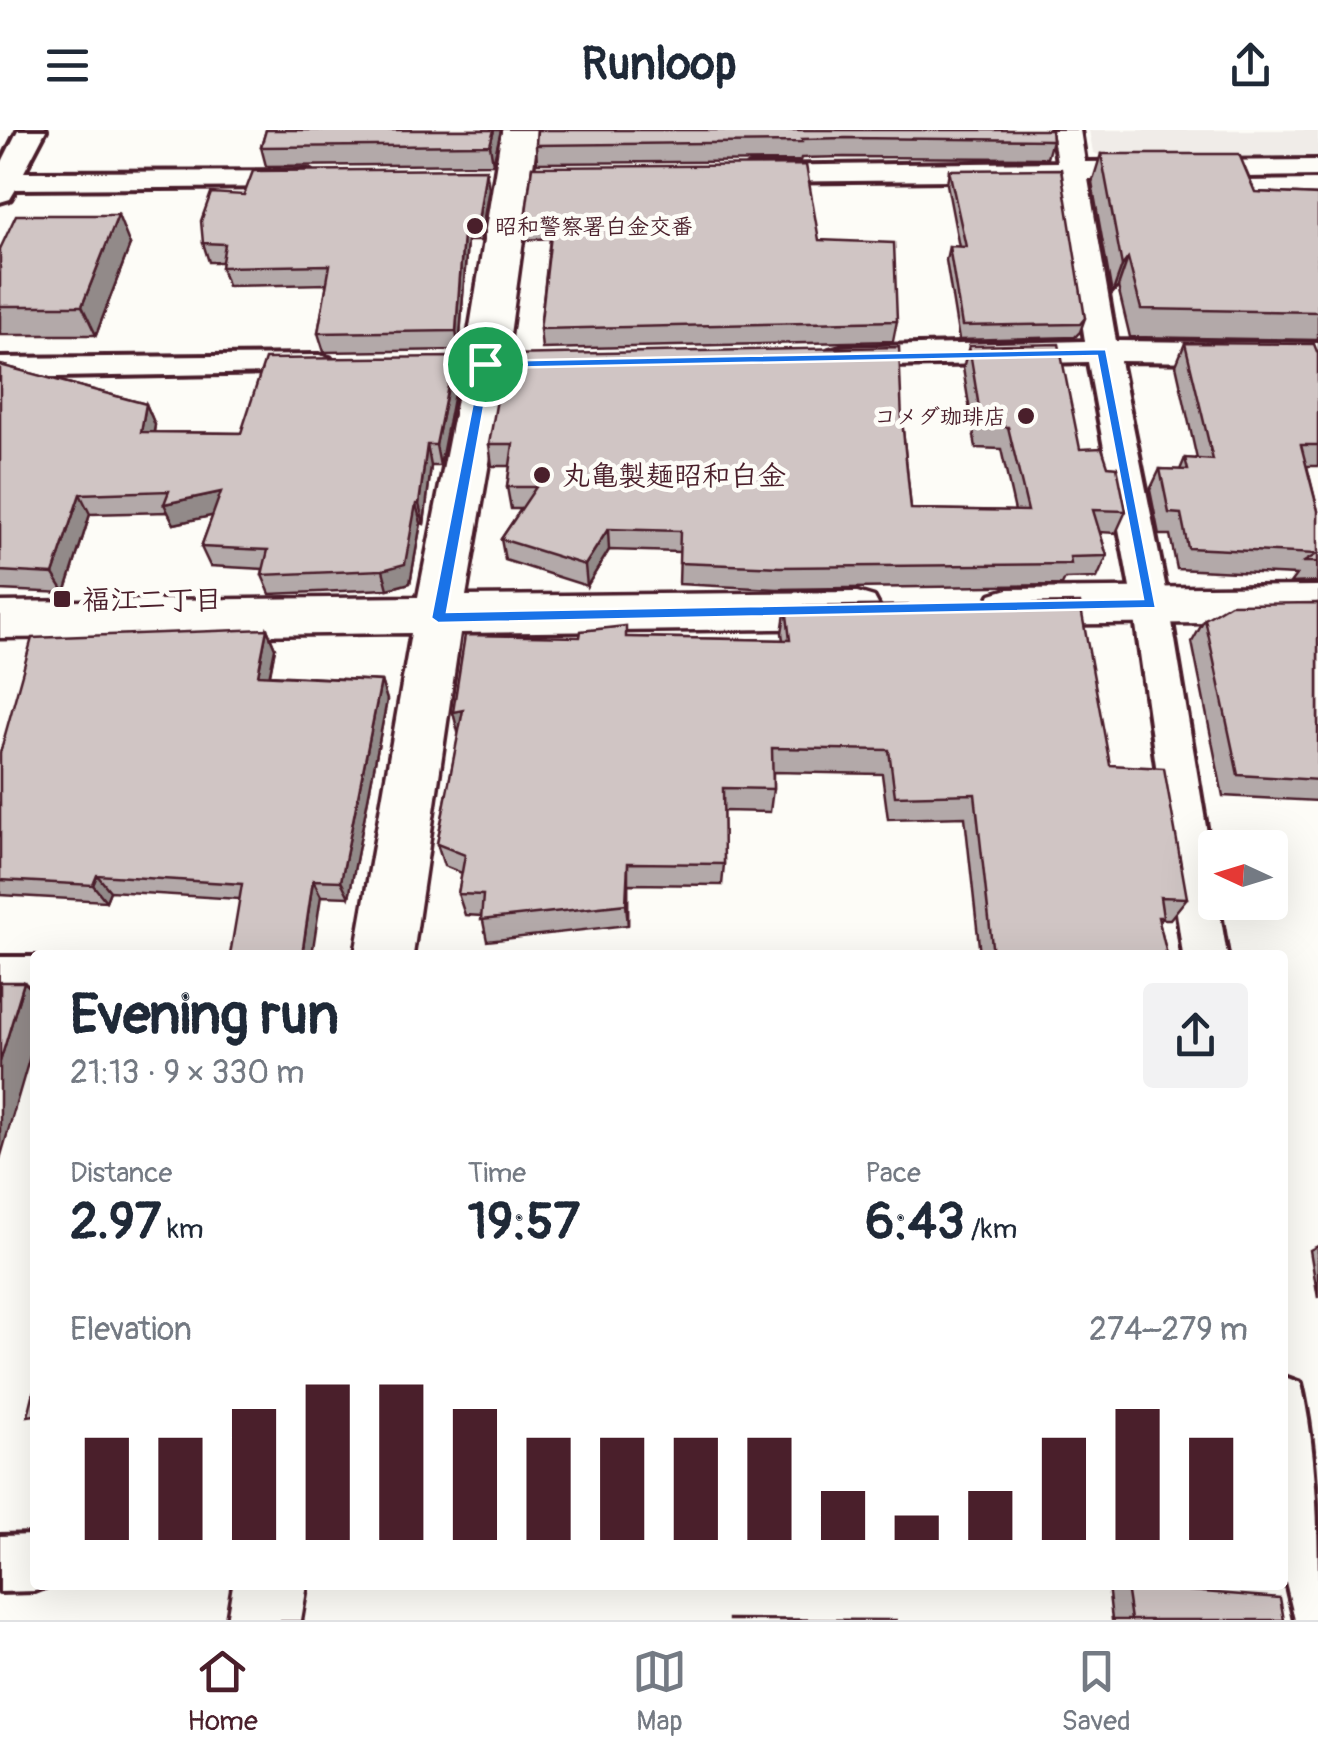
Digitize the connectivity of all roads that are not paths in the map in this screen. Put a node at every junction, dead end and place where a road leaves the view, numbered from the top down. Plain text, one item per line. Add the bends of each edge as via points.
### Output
1 (32, 130) edge
2 (520, 130) edge
3 (1066, 130) edge
4 (1318, 168) edge
5 (1074, 170) junction
6 (725, 174) edge
7 (337, 178) edge
8 (2, 185) edge
9 (1102, 352) junction
10 (1318, 353) edge
11 (804, 358) edge
12 (349, 365) edge
13 (0, 368) edge
14 (1151, 604) junction
15 (1318, 604) edge
16 (973, 608) edge
17 (894, 609) edge
18 (438, 618) junction
19 (0, 620) edge
20 (385, 950) edge
21 (1204, 950) edge
22 (30, 976) edge
23 (0, 977) edge
24 (1288, 1470) edge
25 (1295, 1550) edge
26 (30, 1563) edge
27 (0, 1564) edge
28 (269, 1590) edge
29 (1318, 1605) edge
30 (264, 1620) edge

1 - 8 street
2 - 18 street via 518,177
3 - 5 street
4 - 5 street
5 - 6 street
5 - 9 street
7 - 8 street
9 - 10 street
9 - 11 street
9 - 14 street
12 - 13 street
14 - 15 street
14 - 16 street
14 - 21 street
17 - 18 street
18 - 19 street
18 - 20 street
22 - 23 street
24 - 25 street
25 - 29 street
26 - 27 street
28 - 30 street

